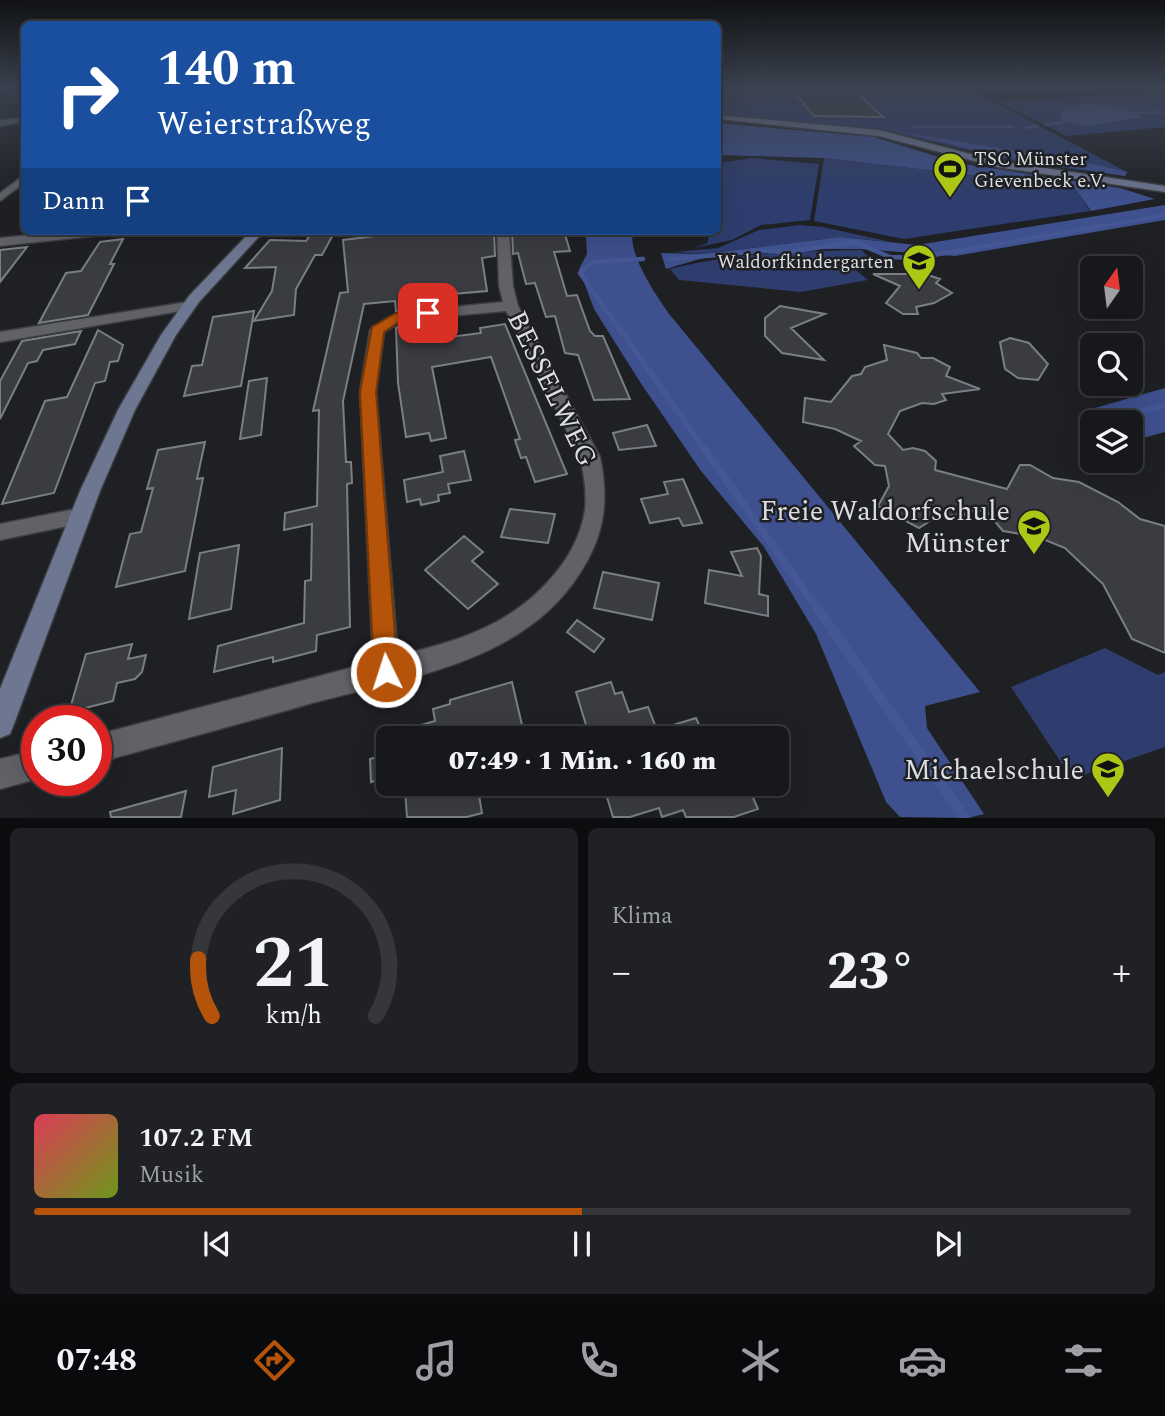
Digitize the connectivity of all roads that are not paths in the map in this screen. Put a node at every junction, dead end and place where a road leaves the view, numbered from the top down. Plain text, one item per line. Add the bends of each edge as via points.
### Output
1 (801, 125) edge
2 (21, 180) edge
3 (1165, 189) edge
4 (0, 198) edge
5 (66, 235) edge
6 (254, 235) edge
7 (503, 235) edge
8 (0, 242) edge
9 (187, 306) junction
10 (511, 306) junction
11 (0, 337) edge
12 (80, 516) junction
13 (0, 532) edge
14 (386, 672) junction
15 (0, 724) edge
16 (112, 745) edge
17 (21, 768) edge
18 (0, 774) edge

1 - 3 main road via 871,132 1010,166
2 - 4 street
5 - 8 street
6 - 9 main road
7 - 10 street, BESSELWEG
9 - 11 street
9 - 12 main road via 147,366 113,432
10 - 14 street via 401,316 377,330 368,392
10 - 14 street, BESSELWEG via 590,457 598,498 594,523 579,557 552,593 506,630 452,653
12 - 13 street
12 - 15 main road
14 - 16 street, BESSELWEG
17 - 18 street

